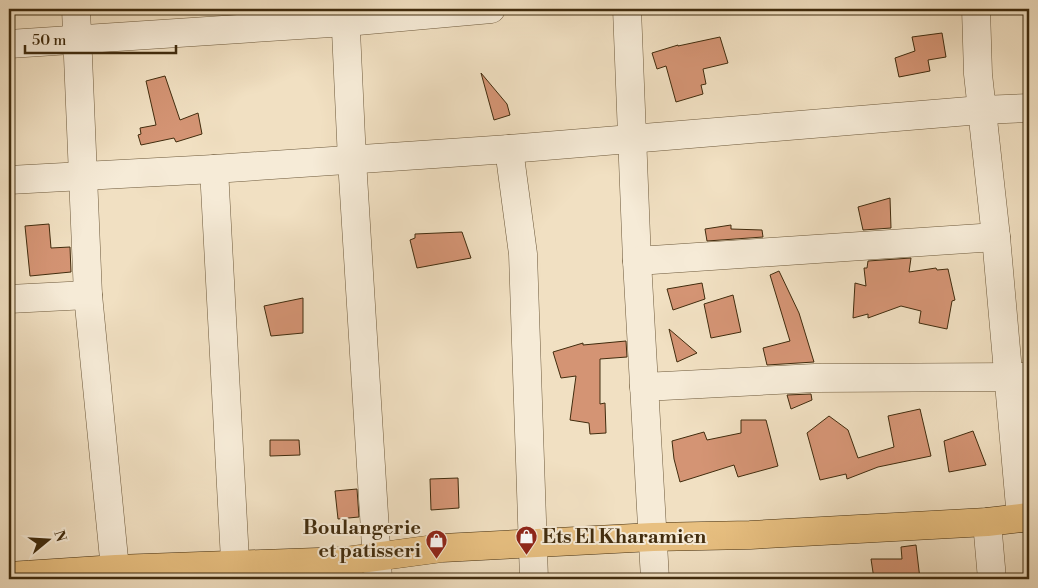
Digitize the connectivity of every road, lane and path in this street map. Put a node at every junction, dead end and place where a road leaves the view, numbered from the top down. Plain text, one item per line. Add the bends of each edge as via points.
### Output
1 (76, 9) edge
2 (491, 9) edge
3 (627, 9) edge
4 (976, 9) edge
5 (346, 15) edge
6 (215, 20) edge
7 (77, 41) junction
8 (9, 44) edge
9 (1029, 108) edge
10 (981, 110) junction
11 (633, 140) junction
12 (509, 149) junction
13 (352, 160) junction
14 (214, 169) junction
15 (82, 176) junction
16 (9, 180) edge
17 (996, 237) junction
18 (636, 261) junction
19 (88, 295) junction
20 (9, 299) edge
21 (1018, 378) edge
22 (644, 387) junction
23 (1025, 517) edge
24 (987, 522) junction
25 (653, 537) junction
26 (535, 543) junction
27 (377, 568) edge
28 (235, 572) edge
29 (116, 574) edge
30 (9, 576) edge
31 (534, 579) edge
32 (655, 579) edge
33 (992, 579) edge

1 - 7 street
2 - 5 street
3 - 11 street
4 - 10 street
5 - 6 street
5 - 13 street
6 - 7 street
7 - 8 street
7 - 15 street
9 - 10 street
10 - 11 street
10 - 17 street
11 - 12 street
11 - 18 street
12 - 13 street
12 - 26 street via 523,254
13 - 14 street
13 - 27 street
14 - 15 street
14 - 28 street
15 - 16 street
15 - 19 street
17 - 18 street
17 - 21 street
18 - 22 street
19 - 20 street
19 - 29 street
21 - 22 street via 815,378
21 - 23 street
22 - 25 street
23 - 24 main road
24 - 25 main road
24 - 33 street
25 - 26 main road
25 - 32 street
26 - 27 main road via 442,548
26 - 31 street
27 - 28 main road via 345,561
28 - 29 main road
29 - 30 main road

